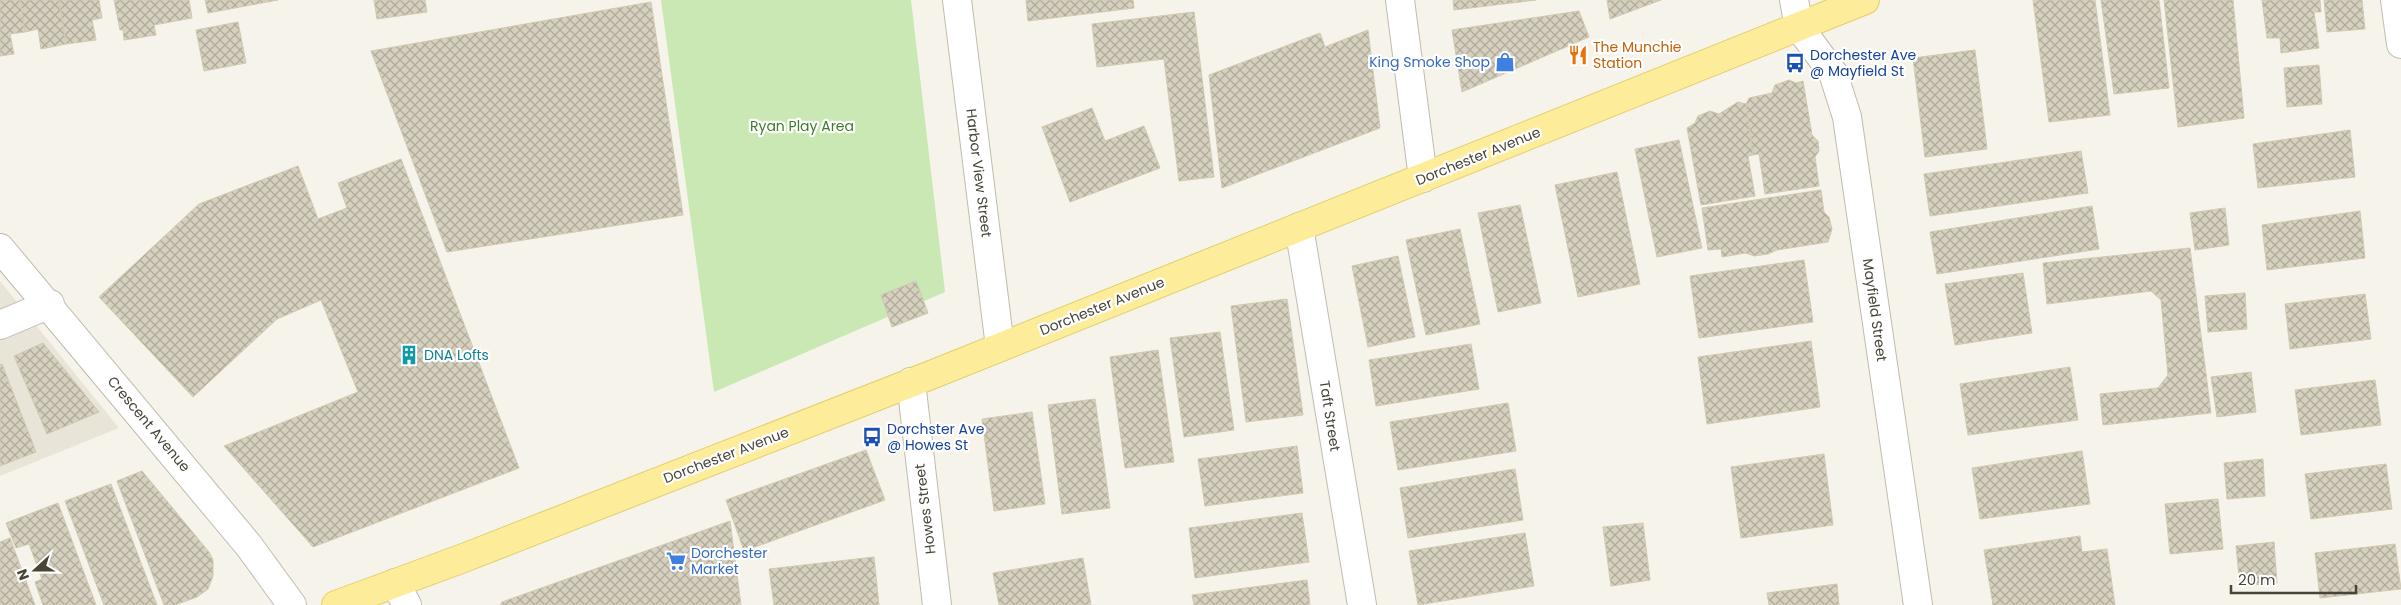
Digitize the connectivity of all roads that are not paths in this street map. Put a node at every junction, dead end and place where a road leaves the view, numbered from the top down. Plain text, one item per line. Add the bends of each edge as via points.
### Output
1 (957, 0) edge
2 (1400, 0) edge
3 (1794, 0) edge
4 (1865, 0) edge
5 (2395, 0) edge
6 (1799, 27) junction
7 (2401, 44) edge
8 (1423, 178) junction
9 (1299, 227) junction
10 (0, 248) edge
11 (50, 304) junction
12 (0, 325) edge
13 (1000, 347) junction
14 (911, 382) junction
15 (401, 594) edge
16 (292, 605) edge
17 (336, 605) edge
18 (937, 605) edge
19 (1362, 605) edge
20 (1918, 605) edge

1 - 13 street, Harbor View Street
2 - 8 street
3 - 6 street
4 - 6 main road, Dorchester Avenue
5 - 7 street
6 - 8 main road, Dorchester Avenue
6 - 20 street, Mayfield Street via 1833,73 1847,117
8 - 9 main road, Dorchester Avenue
9 - 13 main road, Dorchester Avenue
9 - 19 street, Taft Street
10 - 11 street, Crescent Avenue
11 - 12 street
11 - 16 street, Crescent Avenue via 249,546
13 - 14 main road, Dorchester Avenue
14 - 15 main road, Dorchester Avenue
14 - 18 street, Howes Street
15 - 17 main road, Dorchester Avenue

